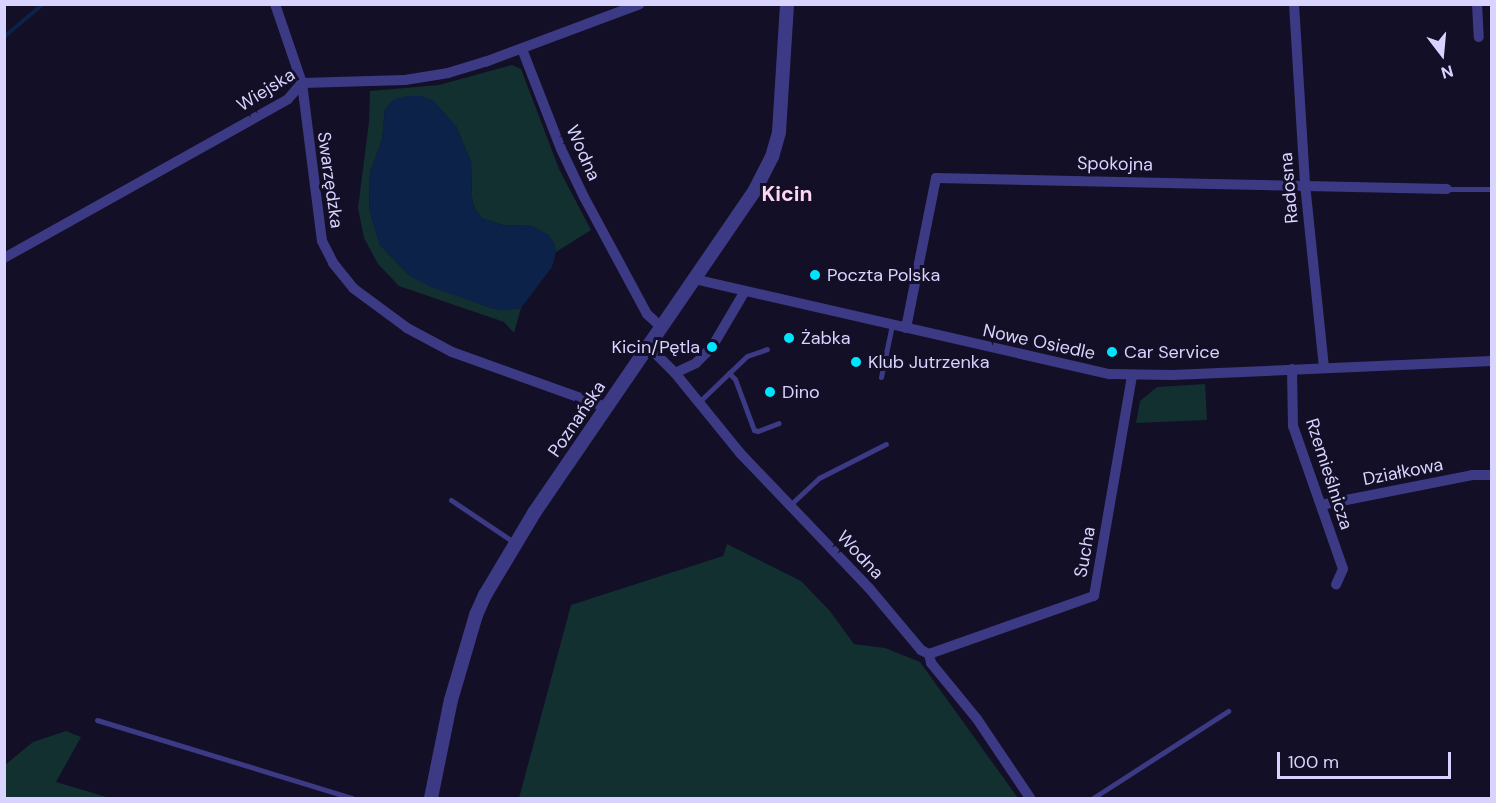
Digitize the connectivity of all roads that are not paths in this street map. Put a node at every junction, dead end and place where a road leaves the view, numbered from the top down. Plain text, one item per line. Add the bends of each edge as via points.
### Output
1 (275, 4) edge
2 (640, 4) edge
3 (787, 4) edge
4 (1294, 4) edge
5 (1477, 4) edge
6 (621, 8) edge
7 (1479, 37) dead end
8 (522, 48) junction
9 (302, 83) junction
10 (1305, 184) junction
11 (1448, 189) joint
12 (1491, 189) edge
13 (4, 258) edge
14 (694, 279) junction
15 (745, 291) junction
16 (892, 325) junction
17 (661, 327) junction
18 (906, 328) junction
19 (648, 346) junction
20 (767, 349) dead end
21 (1491, 361) edge
22 (1324, 367) junction
23 (1292, 369) junction
24 (675, 373) junction
25 (729, 373) junction
26 (1132, 375) junction
27 (881, 377) dead end
28 (698, 403) junction
29 (606, 407) junction
30 (779, 423) dead end
31 (886, 444) dead end
32 (1491, 474) edge
33 (451, 500) dead end
34 (790, 505) junction
35 (1321, 505) junction
36 (515, 543) junction
37 (1336, 585) dead end
38 (929, 654) junction
39 (1228, 711) dead end
40 (97, 720) dead end
41 (352, 798) edge
42 (431, 798) edge
43 (1030, 798) edge
44 (1093, 798) edge

1 - 9 street, Swarzędzka
2 - 6 street, Wiejska
3 - 14 street, Poznańska via 776,145 755,190
4 - 10 street, Radosna
5 - 7 street
6 - 8 street, Wiejska
8 - 9 street, Wiejska via 448,73 405,80
8 - 17 street, Wodna via 584,197 647,314
9 - 13 street, Wiejska via 288,99
9 - 29 street, Swarzędzka via 322,241 353,288 407,328 452,352
10 - 11 street, Spokojna
10 - 18 street, Spokojna via 936,177
10 - 22 street, Radosna
11 - 12 lane
14 - 15 street, Nowe Osiedle
14 - 17 street, Poznańska
15 - 16 street, Nowe Osiedle
15 - 24 street via 712,347 696,363
16 - 18 street, Nowe Osiedle
16 - 27 lane
17 - 19 street, Poznańska
18 - 26 street, Nowe Osiedle via 1084,370
19 - 24 street, Wodna
19 - 29 street, Poznańska
20 - 25 lane via 747,356
21 - 22 street, Nowe Osiedle
22 - 23 street, Nowe Osiedle
23 - 26 street, Nowe Osiedle
23 - 35 street, Rzemieślnicza via 1293,426
24 - 28 street, Wodna
25 - 28 lane
25 - 30 lane via 735,379 754,430
26 - 38 street, Sucha via 1094,596
28 - 34 street, Wodna
29 - 36 street, Poznańska
31 - 34 lane via 819,478
32 - 35 street, Działkowa
33 - 36 lane
34 - 38 street, Wodna via 921,650
35 - 37 street, Rzemieślnicza via 1343,569
36 - 42 street, Poznańska via 476,615 450,700
38 - 43 street, Wodna via 931,663 977,719
39 - 44 lane
40 - 41 lane

